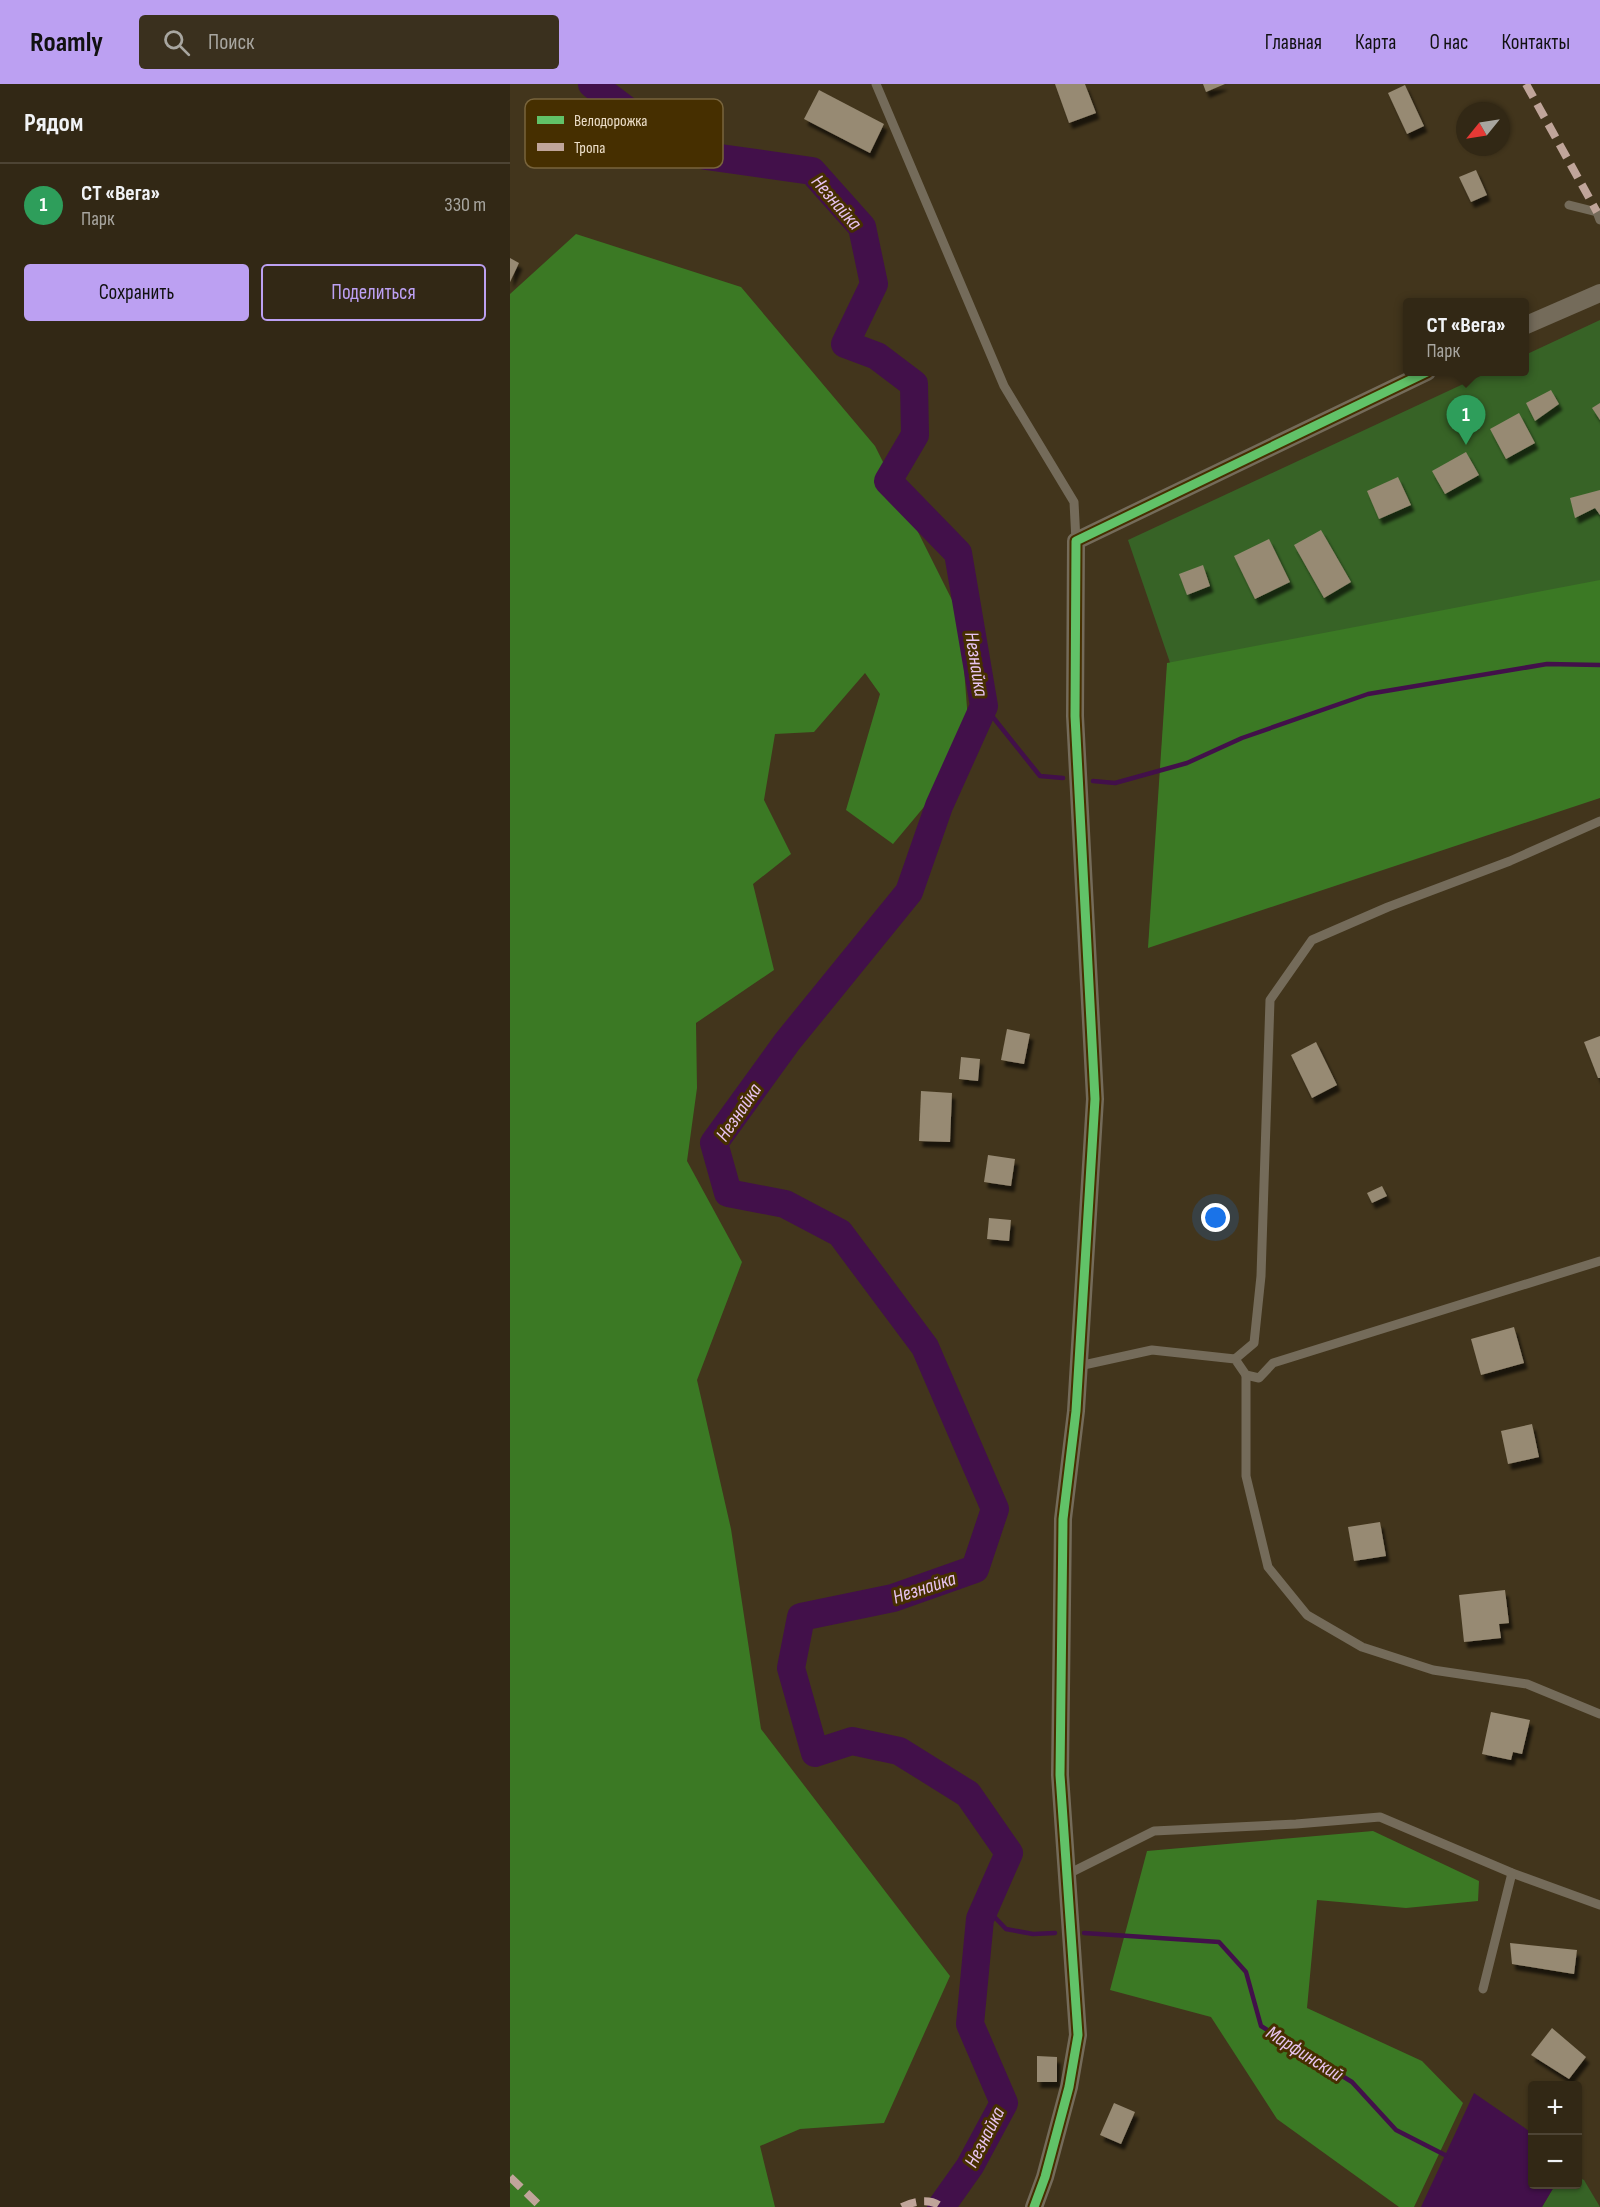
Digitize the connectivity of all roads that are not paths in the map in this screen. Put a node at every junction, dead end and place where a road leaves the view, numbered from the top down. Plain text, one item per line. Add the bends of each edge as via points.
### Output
1 (876, 84) edge
2 (1569, 205) dead end
3 (1600, 220) edge
4 (1600, 293) edge
5 (1529, 324) edge
6 (1419, 376) edge
7 (1076, 541) junction
8 (1600, 821) edge
9 (1600, 1261) edge
10 (1235, 1359) junction
11 (1079, 1366) junction
12 (1246, 1375) junction
13 (1600, 1714) edge
14 (1512, 1873) junction
15 (1066, 1875) junction
16 (1600, 1905) edge
17 (1483, 1989) dead end
18 (1034, 2207) edge

1 - 7 lane via 1004,386 1074,502
2 - 3 lane via 1597,212
4 - 5 street
6 - 7 street
7 - 11 street via 1075,716 1095,1099
8 - 10 lane via 1312,939 1270,1000 1261,1276 1254,1343
9 - 12 lane via 1273,1363 1259,1378
10 - 11 lane via 1152,1350
10 - 12 lane
11 - 15 street via 1063,1519 1060,1775
12 - 13 lane via 1246,1476 1268,1567 1307,1615 1362,1647 1433,1670 1527,1684
14 - 15 lane via 1380,1816 1154,1831
14 - 16 lane
14 - 17 lane
15 - 18 street via 1078,2035 1069,2087

